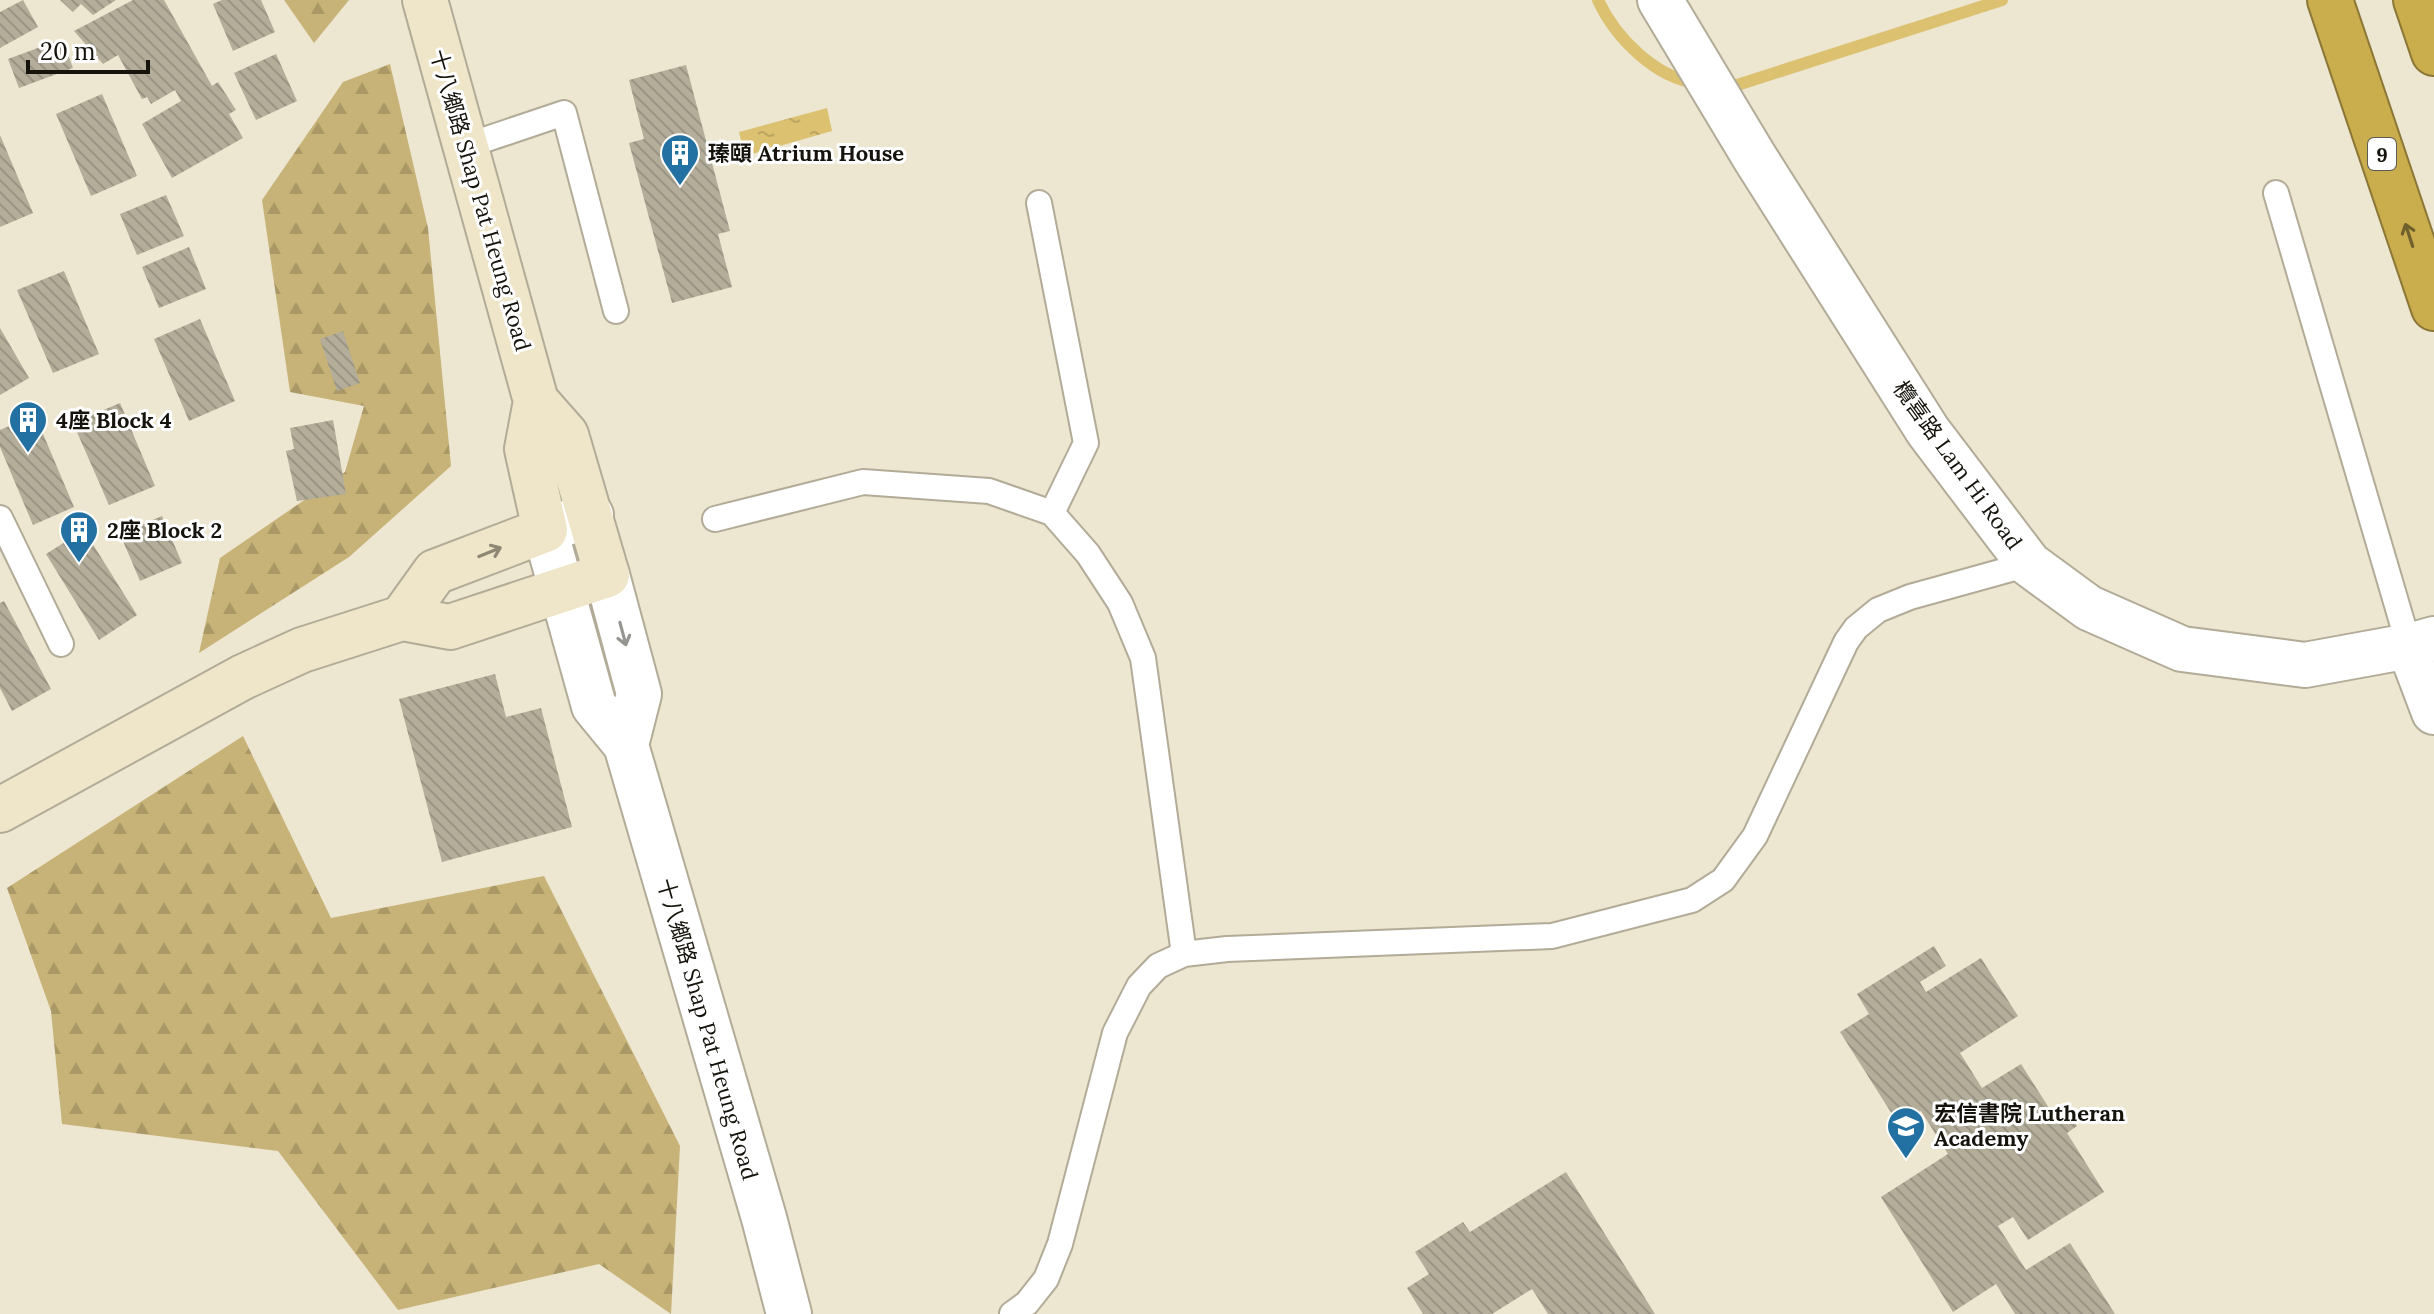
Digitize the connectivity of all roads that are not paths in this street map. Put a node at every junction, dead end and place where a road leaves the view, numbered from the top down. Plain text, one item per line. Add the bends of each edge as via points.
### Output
1 (425, 0) edge
2 (2330, 0) edge
3 (2416, 0) edge
4 (1664, 8) edge
5 (2434, 53) edge
6 (466, 146) junction
7 (2276, 193) dead end
8 (1039, 203) dead end
9 (2434, 308) edge
10 (616, 311) dead end
11 (536, 401) junction
12 (1052, 513) junction
13 (591, 515) junction
14 (0, 518) edge
15 (715, 519) dead end
16 (545, 530) junction
17 (2029, 564) junction
18 (607, 575) junction
19 (561, 591) junction
20 (402, 618) junction
21 (2421, 642) edge
22 (61, 644) dead end
23 (2434, 712) edge
24 (626, 745) junction
25 (0, 810) edge
26 (1184, 954) junction
27 (789, 1314) edge
28 (1012, 1314) edge

1 - 6 main road, 十八鄉路 Shap Pat Heung Road
9 -> 2 highway, 9
3 - 5 highway
4 - 17 street, 欖喜路 Lam Hi Road via 1928,431
6 - 10 lane via 564,113
6 - 11 main road, 十八鄉路 Shap Pat Heung Road
7 - 21 lane
8 - 12 lane via 1086,443
11 - 13 main road, 十八鄉路 Shap Pat Heung Road via 566,435
11 - 16 main road, 十八鄉路 Shap Pat Heung Road via 527,449
12 - 15 lane via 989,491 863,482
12 - 26 lane via 1088,554 1120,603 1143,658
13 - 16 street
13 - 18 main road, 十八鄉路 Shap Pat Heung Road
14 - 22 lane
16 - 19 street, 十八鄉路 Shap Pat Heung Road
20 -> 16 main road via 435,572
17 - 21 street, 欖喜路 Lam Hi Road via 2089,608 2182,649 2305,665
17 - 26 lane via 1910,597 1878,610 1856,628 1755,836 1723,880 1692,900 1552,936
18 - 19 main road
18 -> 24 street, 十八鄉路 Shap Pat Heung Road via 639,694
19 - 20 main road via 450,627
19 - 24 street, 十八鄉路 Shap Pat Heung Road via 594,706
20 - 25 main road via 302,650 243,677
21 - 23 street
24 - 27 street, 十八鄉路 Shap Pat Heung Road
26 - 28 lane via 1158,966 1139,986 1115,1033 1060,1244 1046,1279

